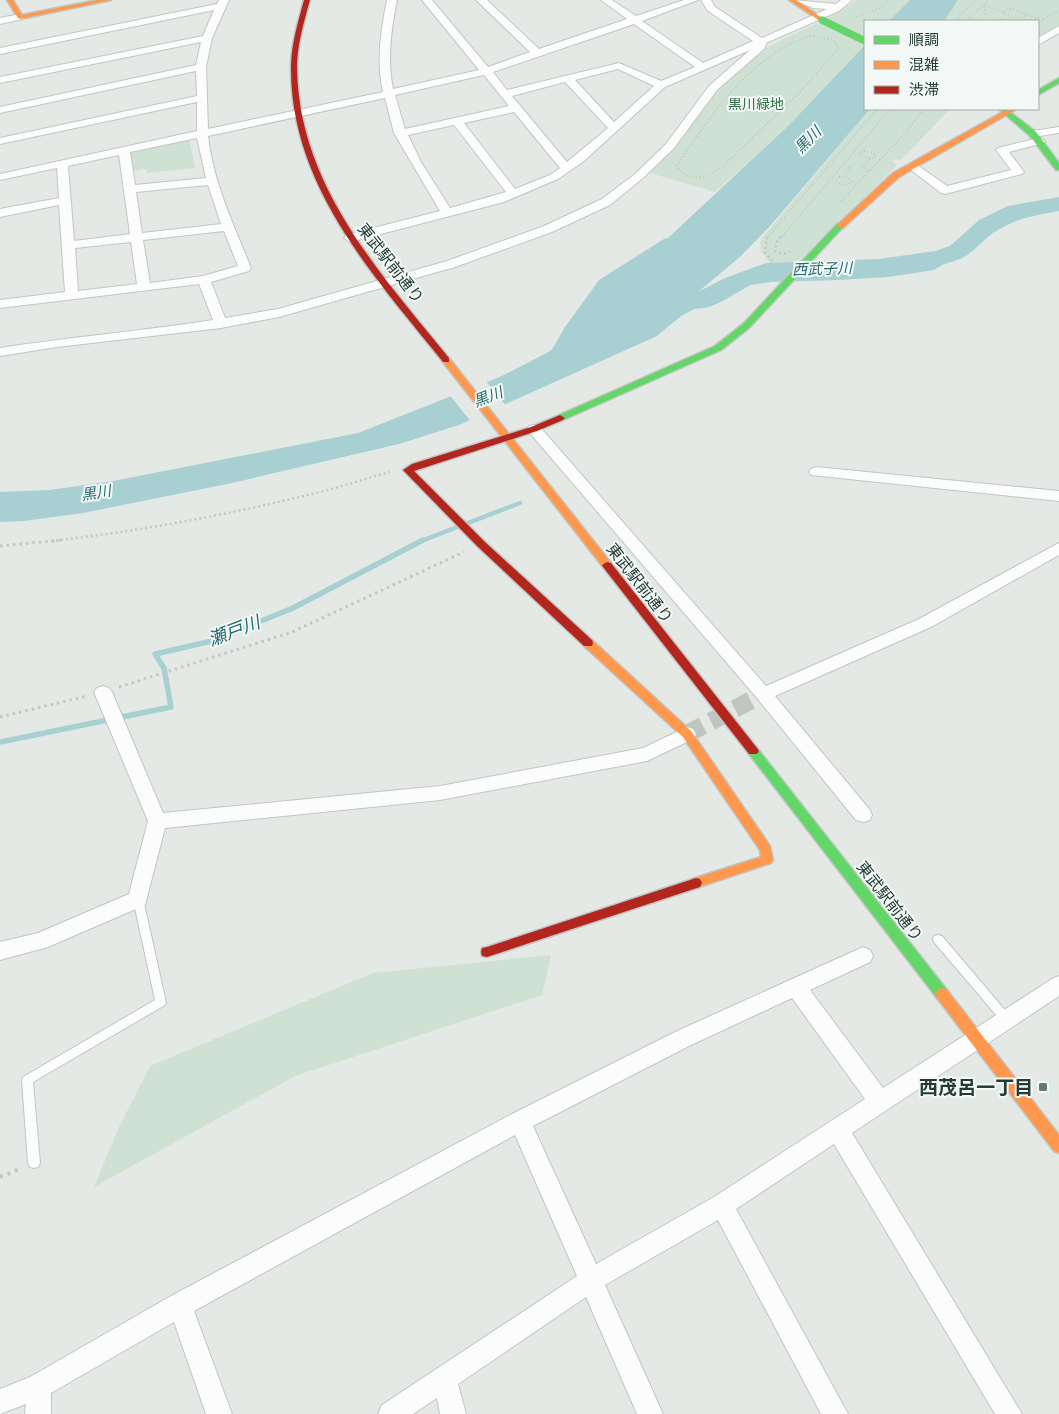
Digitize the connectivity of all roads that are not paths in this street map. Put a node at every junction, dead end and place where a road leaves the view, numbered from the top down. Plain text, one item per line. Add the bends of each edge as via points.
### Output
1 (10, 0) edge
2 (108, 0) edge
3 (307, 0) edge
4 (395, 0) edge
5 (426, 0) edge
6 (481, 0) edge
7 (606, 0) edge
8 (619, 0) edge
9 (666, 0) edge
10 (693, 0) edge
11 (706, 0) edge
12 (792, 0) edge
13 (799, 0) edge
14 (847, 0) edge
15 (223, 3) edge
16 (675, 6) junction
17 (838, 6) junction
18 (20, 17) junction
19 (637, 17) junction
20 (819, 19) junction
21 (0, 21) edge
22 (1059, 29) edge
23 (206, 38) junction
24 (760, 41) junction
25 (864, 41) edge
26 (1039, 41) edge
27 (0, 51) edge
28 (538, 54) junction
29 (702, 66) junction
30 (201, 67) junction
31 (486, 72) junction
32 (568, 79) junction
33 (0, 80) edge
34 (1059, 80) edge
35 (661, 85) junction
36 (1039, 92) edge
37 (505, 94) junction
38 (388, 95) junction
39 (203, 98) junction
40 (516, 108) junction
41 (0, 110) edge
42 (1007, 110) edge
43 (296, 114) junction
44 (458, 121) junction
45 (614, 128) junction
46 (1059, 130) edge
47 (202, 132) junction
48 (400, 133) junction
49 (1036, 138) junction
50 (0, 141) edge
51 (124, 150) junction
52 (62, 163) junction
53 (912, 166) junction
54 (566, 168) junction
55 (1059, 168) edge
56 (0, 177) edge
57 (213, 182) junction
58 (130, 189) junction
59 (513, 194) junction
60 (65, 200) junction
61 (0, 213) edge
62 (447, 213) junction
63 (228, 227) junction
64 (137, 237) junction
65 (350, 238) junction
66 (69, 245) junction
67 (204, 280) junction
68 (388, 286) junction
69 (144, 287) junction
70 (72, 296) junction
71 (0, 304) edge
72 (221, 324) junction
73 (0, 352) edge
74 (534, 429) junction
75 (504, 435) junction
76 (816, 472) dead end
77 (1059, 496) edge
78 (1059, 548) edge
79 (103, 692) road end
80 (763, 694) junction
81 (687, 734) junction
82 (863, 815) dead end
83 (157, 820) junction
84 (138, 899) junction
85 (938, 938) dead end
86 (0, 951) edge
87 (487, 952) dead end
88 (863, 956) dead end
89 (1059, 985) edge
90 (796, 987) junction
91 (1006, 1019) junction
92 (976, 1038) junction
93 (880, 1102) junction
94 (520, 1121) junction
95 (837, 1129) junction
96 (1059, 1146) edge
97 (34, 1163) road end
98 (722, 1205) junction
99 (591, 1280) junction
100 (180, 1305) junction
101 (444, 1378) junction
102 (39, 1386) junction
103 (0, 1402) edge
104 (38, 1414) edge
105 (219, 1414) edge
106 (391, 1414) edge
107 (453, 1414) edge
108 (650, 1414) edge
109 (835, 1414) edge
110 (1009, 1414) edge

1 - 18 main road
2 - 18 main road
3 - 43 main road, 東武駅前通り via 294,62
4 - 38 street via 385,30
5 - 31 street
6 - 28 street
7 - 19 street
8 - 19 street
9 - 16 street
10 - 16 street
11 - 24 street via 711,9
12 - 20 main road
13 - 17 street via 816,6
14 - 17 street
15 - 23 street
15 - 27 street
16 - 19 street
17 - 20 street
18 - 21 street
19 - 28 street
19 - 29 street
20 - 24 street
20 - 25 main road, bridge
22 - 26 street
23 - 30 street
23 - 33 street
24 - 29 street
24 - 68 street via 756,52 713,88 670,146 615,196 523,239
28 - 31 street
29 - 35 street
30 - 39 street
30 - 41 street
31 - 37 street
31 - 38 street
32 - 35 street via 619,66
32 - 37 street
32 - 45 street
34 - 36 main road
35 - 45 street
37 - 40 street
38 - 43 street
38 - 48 street
39 - 47 street
39 - 50 street
40 - 44 street
40 - 54 street
42 - 49 main road
42 - 53 main road
43 - 47 street
43 - 65 main road, 東武駅前通り via 315,175
44 - 48 street
44 - 59 street
45 - 54 street
46 - 49 street
47 - 51 street
47 - 57 street
48 - 62 street via 417,168
49 - 53 street via 1002,150 1018,172 945,190
49 - 55 main road
51 - 52 street
51 - 58 street
52 - 56 street
52 - 60 street
53 - 74 main road via 874,194 746,326 718,348
54 - 59 street via 554,177
57 - 58 street
57 - 63 street
58 - 64 street
59 - 62 street
60 - 61 street
60 - 66 street
62 - 65 street
63 - 64 street
63 - 67 street via 245,268
64 - 66 street
64 - 69 street
65 - 68 main road, 東武駅前通り
66 - 70 street
67 - 69 street
67 - 72 street
68 - 72 street
68 - 75 main road, 東武駅前通り
69 - 70 street
70 - 71 street
72 - 73 street via 57,342
74 - 75 main road
74 - 80 street
75 - 81 main road via 408,470 480,544
75 - 92 main road, 東武駅前通り
76 - 77 street
78 - 80 street via 926,623
79 - 83 street
80 - 82 street
81 - 83 street via 648,754 440,794
81 - 87 main road via 766,850 767,860
83 - 84 street
84 - 86 street via 41,941
84 - 97 lane via 161,1002 27,1080
85 - 91 lane
88 - 90 street
89 - 91 street
90 - 93 street
90 - 94 street via 682,1039
91 - 92 street
92 - 93 street
92 - 96 main road, 東武駅前通り
93 - 95 street
94 - 99 street
94 - 100 street
95 - 98 street
95 - 110 street
98 - 99 street
98 - 109 street
99 - 101 street
99 - 108 street
100 - 102 street
100 - 105 street
101 - 106 street
101 - 107 street
102 - 103 street
102 - 104 street

